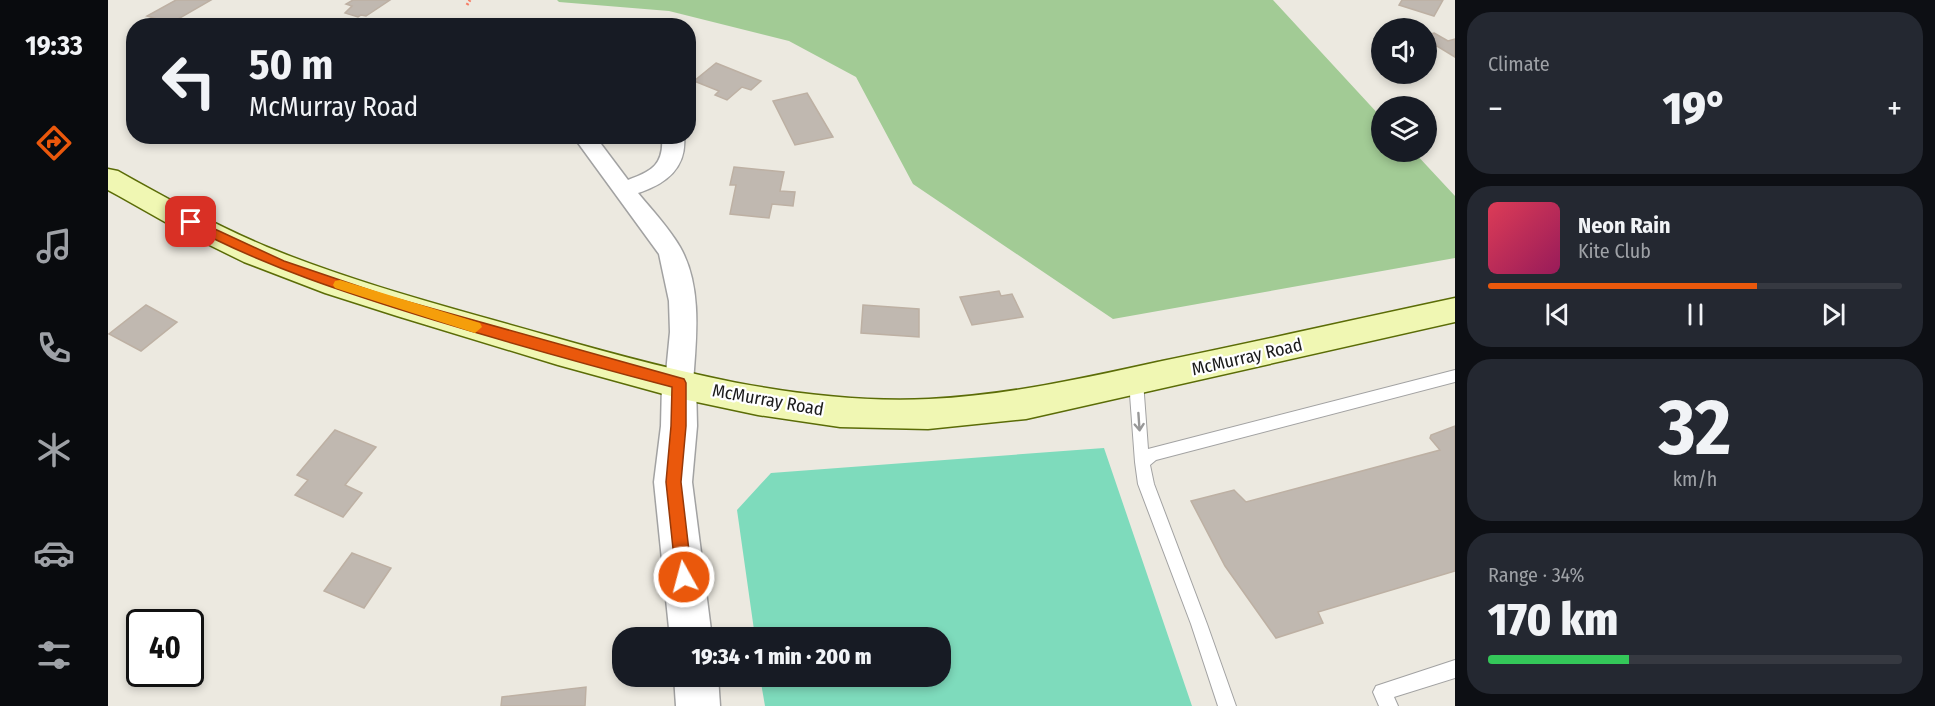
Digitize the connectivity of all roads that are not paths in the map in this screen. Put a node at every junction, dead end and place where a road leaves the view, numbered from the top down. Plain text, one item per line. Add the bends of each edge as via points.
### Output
1 (589, 144) edge
2 (674, 144) edge
3 (108, 178) edge
4 (623, 189) junction
5 (1455, 310) edge
6 (1455, 376) edge
7 (1136, 381) junction
8 (679, 383) junction
9 (1142, 462) junction
10 (690, 627) edge
11 (1455, 669) edge
12 (697, 687) edge
13 (698, 706) edge
14 (1227, 706) edge
15 (1389, 706) edge

1 - 4 street
2 - 4 street via 671,162 660,174
3 - 8 main road, McMurray Road via 231,244 280,265 449,320
4 - 8 street via 670,251 678,273 684,298
5 - 7 main road, McMurray Road
6 - 9 lane via 1152,454
7 - 8 main road, McMurray Road via 983,410 893,414 813,408
7 -> 9 lane
8 - 10 street via 673,482
9 - 14 lane via 1146,484
11 - 15 lane via 1382,692
12 - 13 street

